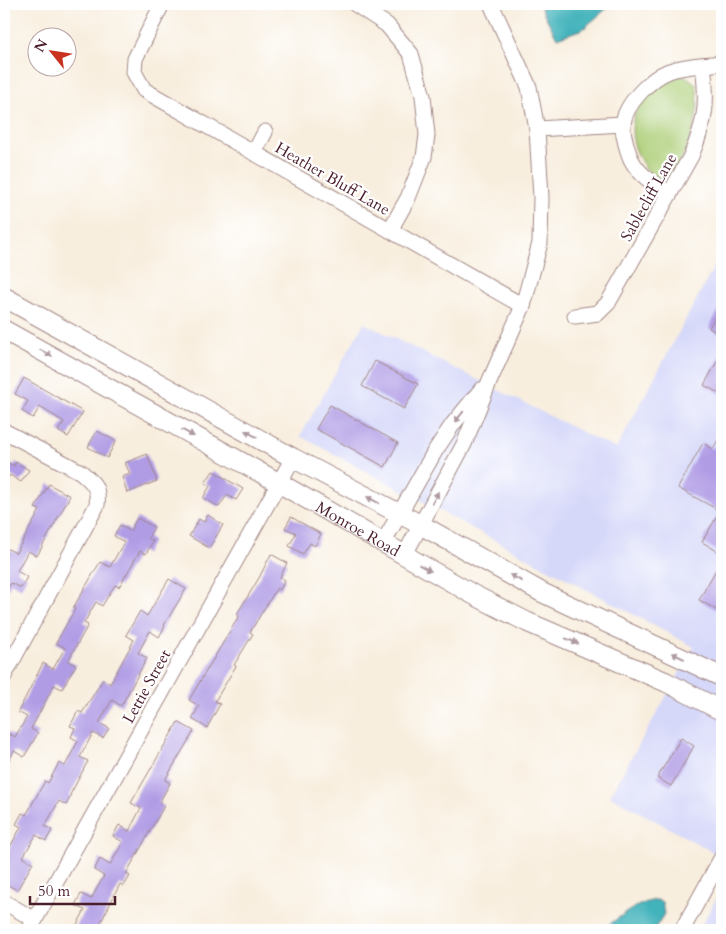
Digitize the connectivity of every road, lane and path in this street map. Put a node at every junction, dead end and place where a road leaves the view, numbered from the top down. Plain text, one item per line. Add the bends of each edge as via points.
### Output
1 (162, 4) edge
2 (356, 4) edge
3 (491, 4) edge
4 (722, 63) edge
5 (703, 65) junction
6 (623, 124) junction
7 (537, 129) junction
8 (265, 132) dead end
9 (254, 153) junction
10 (670, 194) junction
11 (390, 230) junction
12 (4, 296) edge
13 (523, 306) junction
14 (575, 316) dead end
15 (4, 330) edge
16 (113, 357) junction
17 (490, 380) junction
18 (98, 382) junction
19 (4, 431) edge
20 (294, 458) junction
21 (279, 483) junction
22 (399, 514) junction
23 (421, 525) junction
24 (383, 543) junction
25 (404, 556) junction
26 (543, 593) junction
27 (527, 622) junction
28 (4, 676) edge
29 (722, 677) edge
30 (720, 704) edge
31 (722, 857) edge
32 (4, 902) edge
33 (32, 925) edge
34 (682, 930) edge

1 - 9 street, Heather Bluff Lane via 135,59 134,72 144,90
2 - 11 street via 388,25 411,54 423,96 427,135 424,157 408,198
3 - 7 street via 529,87
4 - 5 street
5 - 6 street via 668,71 650,82 628,110
5 - 10 street, Sablecliff Lane via 706,106 700,132
6 - 7 street
6 - 10 street via 632,161 642,174
7 - 13 street via 540,243
8 - 9 street
9 - 11 street, Heather Bluff Lane
10 - 14 street, Sablecliff Lane via 608,303 598,313
11 - 13 street, Heather Bluff Lane
12 - 16 main road, Monroe Road
13 - 17 street
15 -> 18 main road, Monroe Road
16 - 18 main road
20 -> 16 main road, Monroe Road
17 -> 22 street via 453,424
23 -> 17 street via 464,444
18 -> 21 main road, Monroe Road
19 - 28 street via 81,472 92,481 98,494 98,505
20 - 21 street, Lettie Street
22 -> 20 main road, Monroe Road
21 - 24 main road, Monroe Road
21 - 33 street, Lettie Street
22 - 23 main road, Monroe Road
22 - 24 street
23 - 25 street
26 -> 23 main road, Monroe Road
24 - 25 main road, Monroe Road
25 -> 27 main road, Monroe Road
26 - 27 main road
29 -> 26 main road, Monroe Road
27 -> 30 main road, Monroe Road
31 - 34 street
32 - 33 street

